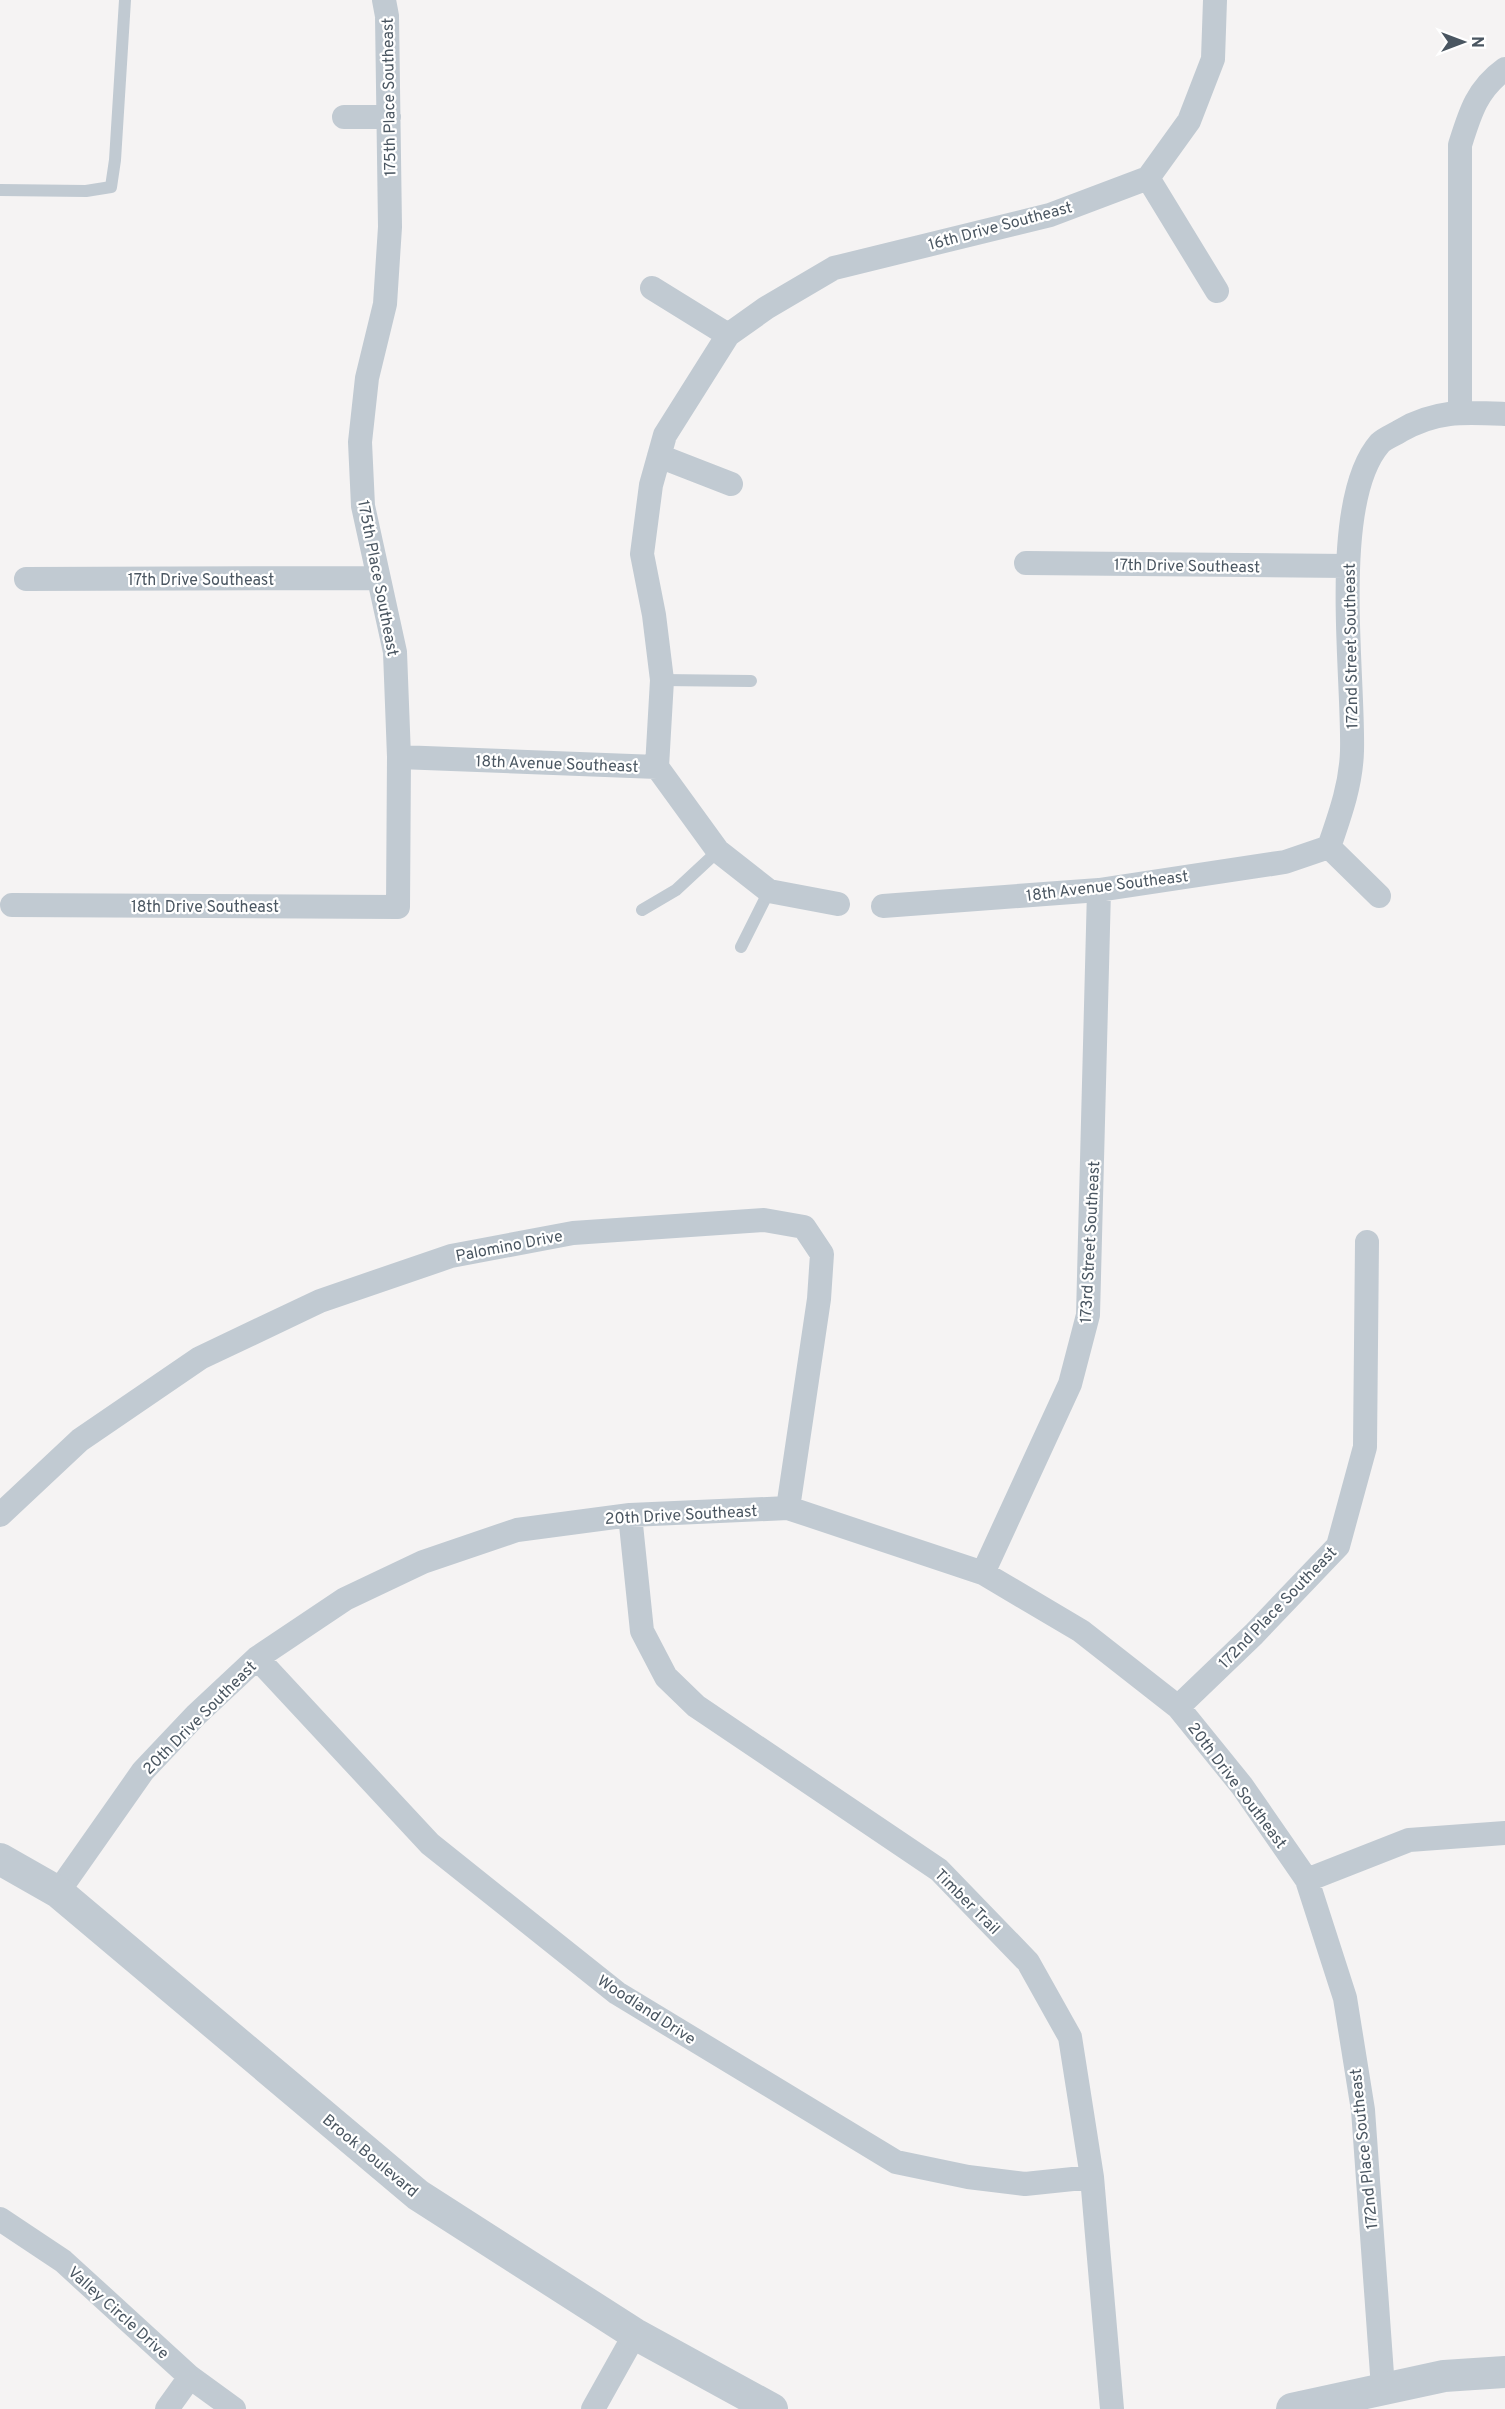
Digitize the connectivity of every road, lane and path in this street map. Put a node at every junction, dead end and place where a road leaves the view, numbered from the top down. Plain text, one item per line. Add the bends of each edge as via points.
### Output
1 (125, 0) edge
2 (384, 0) edge
3 (1215, 0) edge
4 (1497, 74) edge
5 (344, 117) dead end
6 (389, 117) junction
7 (1148, 178) junction
8 (0, 190) edge
9 (652, 288) dead end
10 (1217, 291) dead end
11 (728, 335) junction
12 (1460, 411) junction
13 (1505, 414) edge
14 (659, 456) junction
15 (731, 484) dead end
16 (1026, 563) dead end
17 (1347, 566) junction
18 (377, 578) junction
19 (26, 579) dead end
20 (662, 680) junction
21 (751, 681) dead end
22 (399, 757) junction
23 (657, 767) junction
24 (1329, 847) junction
25 (718, 851) junction
26 (1100, 890) junction
27 (769, 891) junction
28 (1379, 896) dead end
29 (837, 904) dead end
30 (12, 905) dead end
31 (884, 906) dead end
32 (398, 907) joint
33 (642, 910) dead end
34 (741, 947) dead end
35 (1367, 1242) dead end
36 (788, 1508) junction
37 (0, 1515) edge
38 (630, 1515) junction
39 (983, 1573) junction
40 (257, 1659) junction
41 (1178, 1707) junction
42 (1505, 1833) edge
43 (0, 1859) edge
44 (1307, 1880) junction
45 (58, 1892) junction
46 (1092, 2177) junction
47 (0, 2219) edge
48 (635, 2334) junction
49 (1505, 2372) edge
50 (190, 2377) junction
51 (1383, 2388) junction
52 (1301, 2408) edge
53 (167, 2409) edge
54 (234, 2409) edge
55 (594, 2409) edge
56 (772, 2409) edge
57 (1112, 2409) edge

1 - 8 lane via 111,187 86,191
2 - 6 street, 175th Place Southeast
3 - 7 street via 1213,59 1189,121
4 - 12 street via 1471,108 1460,145
5 - 6 street
6 - 18 street, 175th Place Southeast via 390,227 385,304 366,378 360,442 363,506
7 - 10 street
7 - 11 street, 16th Drive Southeast via 1050,214 834,268
9 - 11 street
11 - 14 street via 665,435
12 - 13 street, 172nd Street Southeast
12 - 17 street, 172nd Street Southeast via 1416,422 1381,442 1362,472
14 - 15 street
14 - 20 street via 642,554
16 - 17 street, 17th Drive Southeast
17 - 24 street, 172nd Street Southeast via 1352,752 1347,796
18 - 19 street, 17th Drive Southeast
18 - 22 street, 175th Place Southeast via 395,652
20 - 21 lane
20 - 23 street
22 - 23 street, 18th Avenue Southeast
22 - 32 street, 175th Place Southeast
23 - 25 street, 18th Avenue Southeast
24 - 26 street, 18th Avenue Southeast via 1285,862
24 - 28 street
25 - 27 street, 18th Avenue Southeast
25 - 33 lane via 676,890
26 - 31 street, 18th Avenue Southeast
26 - 39 street, 173rd Street Southeast via 1089,1315 1070,1384
27 - 29 street, 18th Avenue Southeast
27 - 34 lane
30 - 32 street, 18th Drive Southeast
35 - 41 street, 172nd Place Southeast via 1365,1447 1338,1546
36 - 37 street, Palomino Drive via 822,1254 804,1227 764,1220 573,1233 451,1256 320,1301 200,1358 80,1440
36 - 38 street, 20th Drive Southeast
36 - 39 street, 20th Drive Southeast
38 - 40 street, 20th Drive Southeast via 517,1530 423,1562 345,1599
38 - 46 street, Timber Trail via 642,1631 666,1677 696,1706 939,1870 1028,1962 1070,2037
39 - 41 street, 20th Drive Southeast via 1081,1631
40 - 45 street, 20th Drive Southeast via 142,1771
40 - 46 street, Woodland Drive via 430,1844 617,1993 896,2162 1025,2184
41 - 44 street, 20th Drive Southeast via 1242,1786
42 - 44 street via 1409,1840
43 - 45 street, Brook Boulevard
44 - 51 street, 172nd Place Southeast via 1345,1998 1363,2110
45 - 48 street, Brook Boulevard via 418,2195
46 - 57 street, Timber Trail
47 - 50 street, Valley Circle Drive via 63,2261
48 - 55 street
48 - 56 street, Brook Boulevard
49 - 51 street via 1444,2376
50 - 53 street
50 - 54 street, Valley Circle Drive
51 - 52 street

